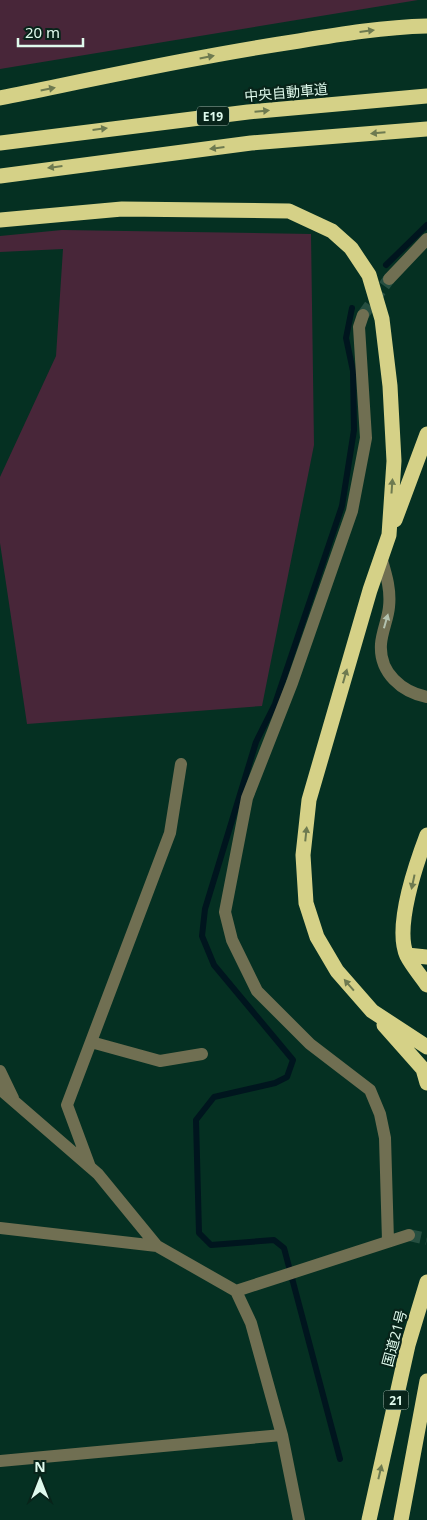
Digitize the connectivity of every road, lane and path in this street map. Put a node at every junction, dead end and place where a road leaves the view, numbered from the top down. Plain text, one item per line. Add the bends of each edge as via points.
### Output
1 (427, 26) edge
2 (427, 96) edge
3 (0, 98) edge
4 (427, 129) edge
5 (0, 143) edge
6 (0, 176) edge
7 (0, 220) edge
8 (427, 239) edge
9 (389, 279) tunnel mouth
10 (363, 315) tunnel mouth
11 (427, 434) edge
12 (389, 535) junction
13 (381, 557) junction
14 (427, 697) edge
15 (181, 764) dead end
16 (427, 835) edge
17 (407, 955) junction
18 (427, 957) edge
19 (427, 985) edge
20 (372, 1011) junction
21 (91, 1042) junction
22 (427, 1047) edge
23 (202, 1054) dead end
24 (0, 1071) edge
25 (427, 1083) edge
26 (0, 1089) edge
27 (14, 1099) junction
28 (90, 1167) junction
29 (0, 1228) edge
30 (409, 1235) tunnel mouth
31 (388, 1241) junction
32 (157, 1246) junction
33 (427, 1282) edge
34 (236, 1291) junction
35 (427, 1381) edge
36 (282, 1435) junction
37 (0, 1462) edge
38 (299, 1520) edge
39 (369, 1520) edge
40 (401, 1520) edge

3 -> 1 highway via 255,47 381,29
5 -> 2 highway, 中央自動車道 / E19 via 248,112
4 -> 6 highway, E19 via 251,144
12 -> 7 highway via 394,460 382,319 369,275 351,248 332,231 290,211 122,208
8 - 9 street
10 - 31 street via 359,327 366,438 352,511 247,798 225,912 232,940 257,991 310,1044 370,1090 386,1138
11 - 12 highway
12 - 13 highway
14 -> 13 street via 413,694 400,686 389,675 383,661 380,646 389,608 389,582
20 -> 13 highway via 337,971 317,937 306,903 303,855 309,800
15 - 21 street via 170,833
16 -> 17 highway via 417,860 402,932
17 - 18 highway
17 - 19 highway
20 - 22 highway
20 - 25 highway via 423,1069
21 - 23 street via 160,1061
21 - 28 street via 67,1105
24 - 27 street
26 - 27 street
27 - 28 street
28 - 32 street
29 - 32 street
30 - 31 street
31 - 34 street
32 - 34 street
39 -> 33 highway, 国道21号 / 21 via 408,1345
34 - 36 street via 250,1323
35 - 40 highway, 21
36 - 37 street
36 - 38 street

